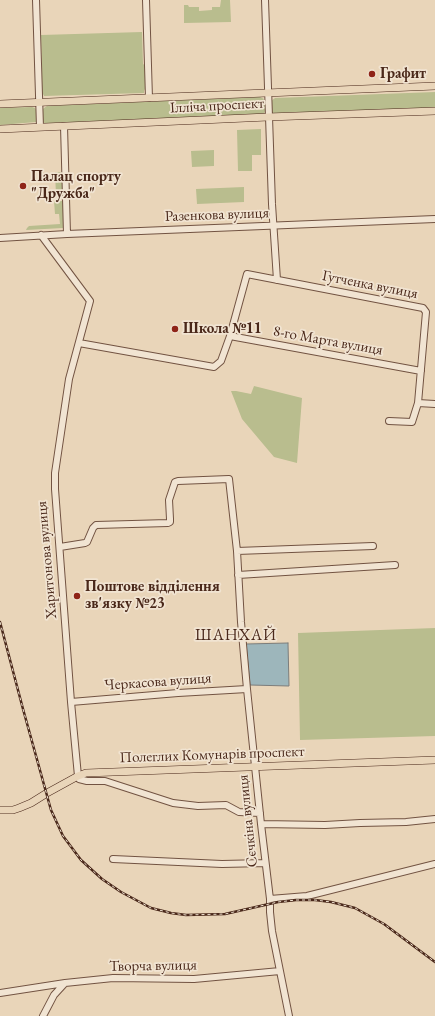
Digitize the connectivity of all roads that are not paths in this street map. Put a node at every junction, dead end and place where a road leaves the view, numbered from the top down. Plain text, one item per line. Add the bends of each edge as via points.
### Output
1 (36, 0) edge
2 (146, 0) edge
3 (264, 0) edge
4 (435, 86) edge
5 (268, 93) junction
6 (149, 98) junction
7 (39, 102) junction
8 (0, 104) edge
9 (435, 111) edge
10 (268, 117) junction
11 (64, 126) junction
12 (40, 127) junction
13 (0, 129) edge
14 (435, 219) edge
15 (273, 225) junction
16 (67, 234) junction
17 (41, 235) junction
18 (0, 238) edge
19 (277, 280) junction
20 (230, 336) junction
21 (79, 343) junction
22 (421, 371) junction
23 (418, 403) junction
24 (435, 404) edge
25 (389, 421) dead end
26 (372, 546) dead end
27 (60, 547) junction
28 (237, 551) junction
29 (395, 565) dead end
30 (238, 575) junction
31 (247, 689) junction
32 (71, 702) junction
33 (435, 760) edge
34 (255, 766) junction
35 (78, 776) junction
36 (0, 810) edge
37 (260, 813) junction
38 (435, 819) edge
39 (261, 824) junction
40 (113, 859) dead end
41 (265, 863) junction
42 (435, 864) edge
43 (270, 899) junction
44 (280, 971) junction
45 (65, 983) junction
46 (0, 993) edge
47 (43, 1016) edge
48 (289, 1016) edge

1 - 7 street
2 - 6 street
3 - 5 street
4 - 5 main road, Ілліча проспект
5 - 6 main road, Ілліча проспект
5 - 10 street
6 - 7 main road, Ілліча проспект
7 - 8 main road, Ілліча проспект
7 - 12 street
9 - 10 main road, Ілліча проспект
10 - 11 main road, Ілліча проспект
10 - 15 street
11 - 12 main road, Ілліча проспект
11 - 16 street
12 - 13 main road, Ілліча проспект
14 - 15 street, Разенкова вулиця
15 - 16 street, Разенкова вулиця
15 - 19 street
16 - 17 street, Разенкова вулиця
17 - 18 street, Разенкова вулиця
17 - 21 street, Харитонова вулиця via 90,302
19 - 20 street, Гутченка вулиця via 247,274
19 - 22 street, Гутченка вулиця via 423,308 426,312
20 - 21 street via 221,361 214,367
20 - 22 street, 8-го Марта вулиця
21 - 27 street, Харитонова вулиця via 69,379 55,473
22 - 23 street, Гутченка вулиця
23 - 24 street
23 - 25 street, Гутченка вулиця via 412,422
26 - 28 street
27 - 28 street, Сєчкіна вулиця via 87,542 96,525 168,523 169,500 175,482 229,479
27 - 32 street, Харитонова вулиця
28 - 30 street, Сєчкіна вулиця
29 - 30 street
30 - 31 street, Сєчкіна вулиця
31 - 32 street, Черкасова вулиця
31 - 34 street, Сєчкіна вулиця
32 - 35 street, Харитонова вулиця
33 - 34 main road, Полеглих Комунарів проспект
34 - 35 main road, Полеглих Комунарів проспект via 86,773
34 - 37 street, Сєчкіна вулиця
35 - 36 main road, Полеглих Комунарів проспект via 20,808
35 - 37 street via 86,782 110,783 173,803 198,806 226,805 239,812
37 - 39 street, Сєчкіна вулиця
38 - 39 street via 325,825
39 - 41 street, Сєчкіна вулиця
40 - 41 street via 222,864
41 - 43 street, Сєчкіна вулиця
42 - 43 street via 307,896
43 - 44 street, Сєчкіна вулиця via 272,931
44 - 45 street, Творча вулиця via 194,979 113,978
44 - 48 street, Сєчкіна вулиця
45 - 46 street, Творча вулиця
45 - 47 street via 54,995

